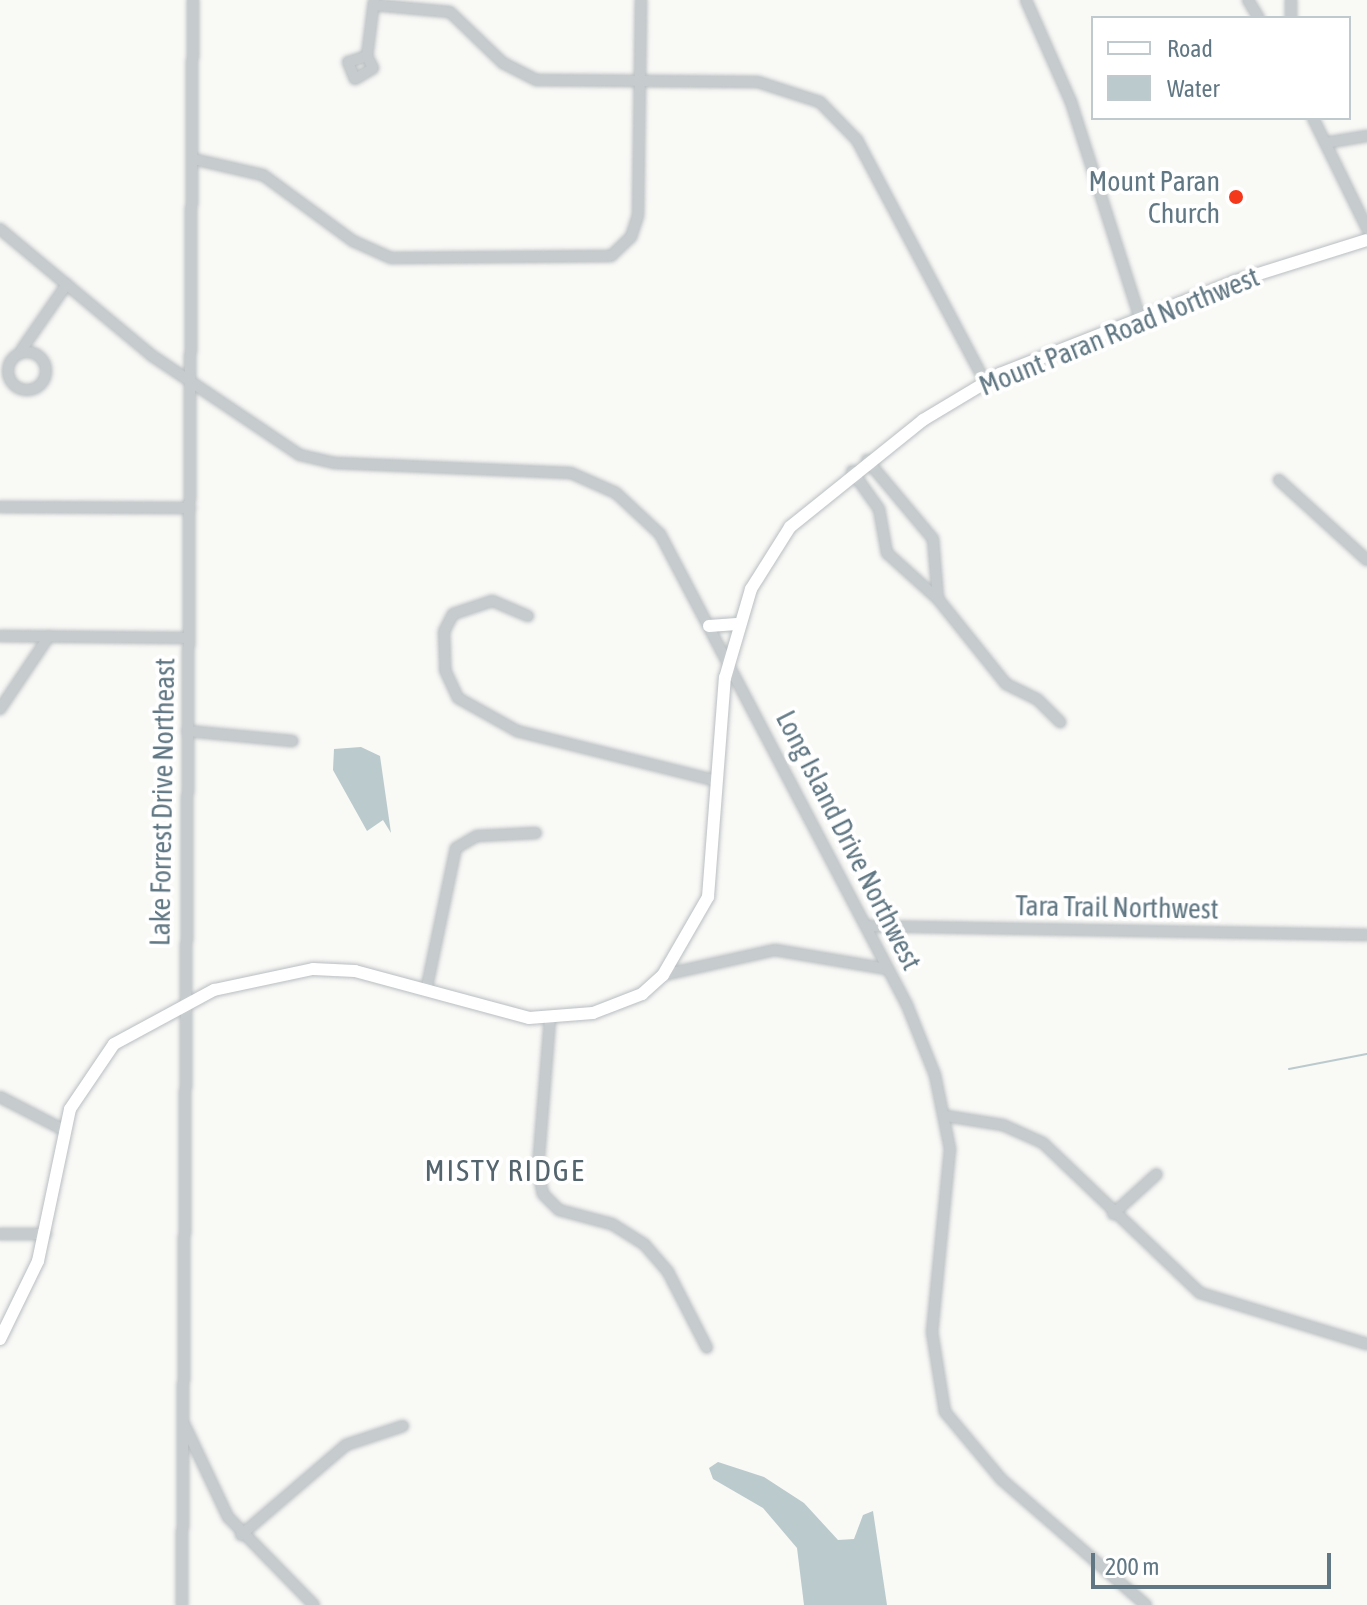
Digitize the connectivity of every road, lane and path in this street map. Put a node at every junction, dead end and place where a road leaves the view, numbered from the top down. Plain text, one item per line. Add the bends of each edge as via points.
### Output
1 (193, 0) edge
2 (641, 0) edge
3 (1026, 0) edge
4 (374, 2) edge
5 (367, 56) dead end
6 (640, 81) junction
7 (1314, 120) edge
8 (1367, 136) edge
9 (1325, 143) junction
10 (193, 159) junction
11 (1367, 228) edge
12 (0, 229) edge
13 (1367, 240) edge
14 (67, 284) junction
15 (1140, 318) junction
16 (22, 349) dead end
17 (985, 382) junction
18 (193, 385) junction
19 (867, 460) junction
20 (852, 471) junction
21 (1279, 480) dead end
22 (894, 500) junction
23 (0, 507) edge
24 (190, 508) junction
25 (879, 509) junction
26 (1367, 560) edge
27 (938, 599) junction
28 (528, 616) dead end
29 (740, 624) junction
30 (709, 626) junction
31 (0, 636) edge
32 (49, 636) junction
33 (189, 638) junction
34 (729, 661) junction
35 (0, 709) edge
36 (1060, 722) dead end
37 (187, 731) junction
38 (293, 741) dead end
39 (713, 780) junction
40 (536, 833) dead end
41 (866, 926) junction
42 (1367, 935) edge
43 (887, 969) junction
44 (663, 975) junction
45 (426, 991) junction
46 (183, 1005) junction
47 (550, 1019) junction
48 (0, 1097) edge
49 (946, 1116) junction
50 (64, 1130) junction
51 (1157, 1174) dead end
52 (1113, 1214) junction
53 (0, 1234) edge
54 (46, 1234) junction
55 (0, 1339) edge
56 (1367, 1344) edge
57 (707, 1348) dead end
58 (182, 1420) junction
59 (403, 1426) dead end
60 (241, 1535) junction
61 (182, 1605) edge
62 (314, 1605) edge
63 (1146, 1605) edge

1 - 10 street, Lake Forrest Drive Northeast
2 - 6 street
3 - 15 street via 1071,102
4 - 5 street
4 - 6 street via 450,12 503,63 537,80
6 - 10 street via 636,224 623,248 598,260 391,258 353,241 263,175
6 - 17 street via 774,84 833,112 857,140
7 - 9 street
8 - 9 street
9 - 11 street
10 - 18 street, Lake Forrest Drive Northeast
12 - 14 street, Long Island Drive Northwest
13 - 15 main road, Mount Paran Road Northwest
14 - 16 street
14 - 18 street, Long Island Drive Northwest
15 - 17 main road, Mount Paran Road Northwest
17 - 19 main road, Mount Paran Road Northwest
18 - 24 street, Lake Forrest Drive Northeast
18 - 30 street, Long Island Drive Northwest via 281,445 318,461 542,469 601,484 660,534
19 - 20 main road, Mount Paran Road Northwest
19 - 22 street
20 - 25 street
20 - 29 main road, Mount Paran Road Northwest via 771,551
21 - 26 street
22 - 25 street
22 - 27 street via 933,539
23 - 24 street
24 - 33 street, Lake Forrest Drive Northeast
25 - 27 street via 887,553
27 - 36 street via 1006,684 1037,699
28 - 39 street via 492,601 453,614 444,632 445,670 458,698 517,731
29 - 30 main road
29 - 34 main road, Mount Paran Road Northwest
30 - 34 street, Long Island Drive Northwest
31 - 32 street
32 - 33 street
32 - 35 street
33 - 37 street, Lake Forrest Drive Northeast
34 - 39 main road, Mount Paran Road Northwest
34 - 41 street, Long Island Drive Northwest
37 - 38 street
37 - 46 street, Lake Forrest Drive Northeast
39 - 44 main road, Mount Paran Road Northwest via 708,897
40 - 45 street via 477,836 456,848
41 - 42 street, Tara Trail Northwest
41 - 43 street, Long Island Drive Northwest
43 - 44 street via 775,950
43 - 49 street, Long Island Drive Northwest via 923,1040
44 - 47 main road, Mount Paran Road Northwest via 616,1007
45 - 46 main road, Mount Paran Road Northwest via 355,971 313,969 261,976
45 - 47 main road, Mount Paran Road Northwest via 508,1016
46 - 50 main road, Mount Paran Road Northwest via 105,1053 79,1089
46 - 58 street, Lake Forrest Drive Northeast
47 - 57 street via 543,1194 559,1210 612,1224 644,1244 668,1272
48 - 50 street
49 - 52 street via 1003,1125 1043,1143
49 - 63 street, Long Island Drive Northwest via 950,1183 932,1332 945,1412 1001,1479
50 - 54 main road, Mount Paran Road Northwest
51 - 52 street
52 - 56 street via 1214,1300
53 - 54 street
54 - 55 main road, Mount Paran Road Northwest
58 - 60 street
58 - 61 street, Lake Forrest Drive Northeast
59 - 60 street via 346,1445
60 - 62 street

